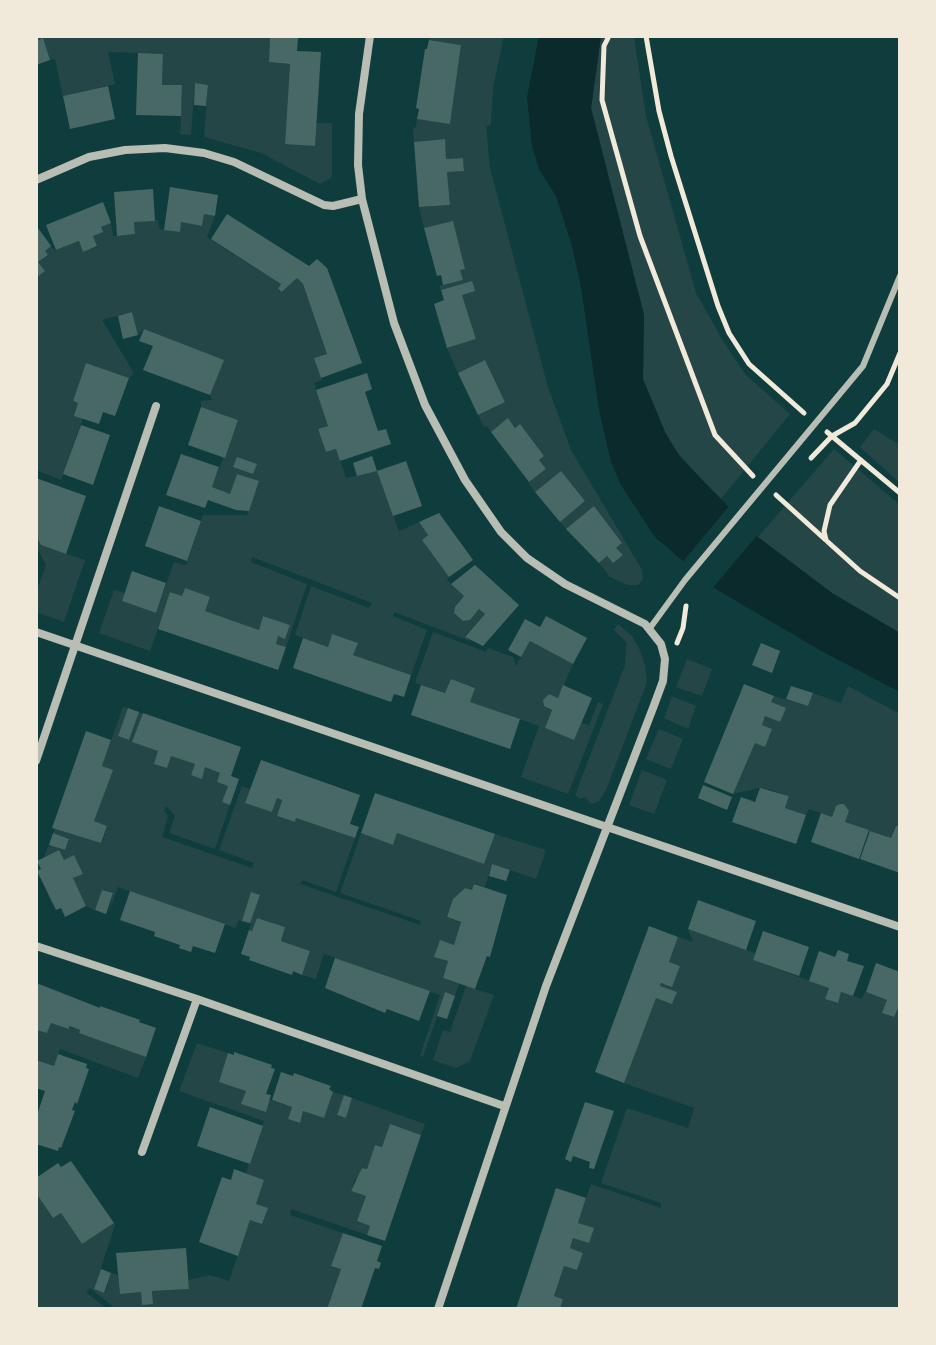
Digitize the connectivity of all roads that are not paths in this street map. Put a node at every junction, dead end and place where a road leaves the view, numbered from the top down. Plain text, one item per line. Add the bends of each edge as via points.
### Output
1 (370, 36) edge
2 (36, 180) edge
3 (362, 199) junction
4 (900, 276) edge
5 (156, 406) dead end
6 (650, 628) junction
7 (36, 632) edge
8 (75, 645) junction
9 (36, 761) edge
10 (607, 828) junction
11 (900, 927) edge
12 (36, 946) edge
13 (197, 999) junction
14 (504, 1106) junction
15 (142, 1152) dead end
16 (438, 1309) edge

1 - 3 street via 359,114
2 - 3 street via 89,157 165,148 234,162 324,205
3 - 6 street via 407,363 443,441 488,516 542,570
4 - 6 lane via 863,366
5 - 8 street
6 - 10 street via 664,651 663,681
7 - 8 street
8 - 9 street
8 - 10 street
10 - 11 street
10 - 14 street
12 - 13 street
13 - 14 street
13 - 15 street
14 - 16 street

